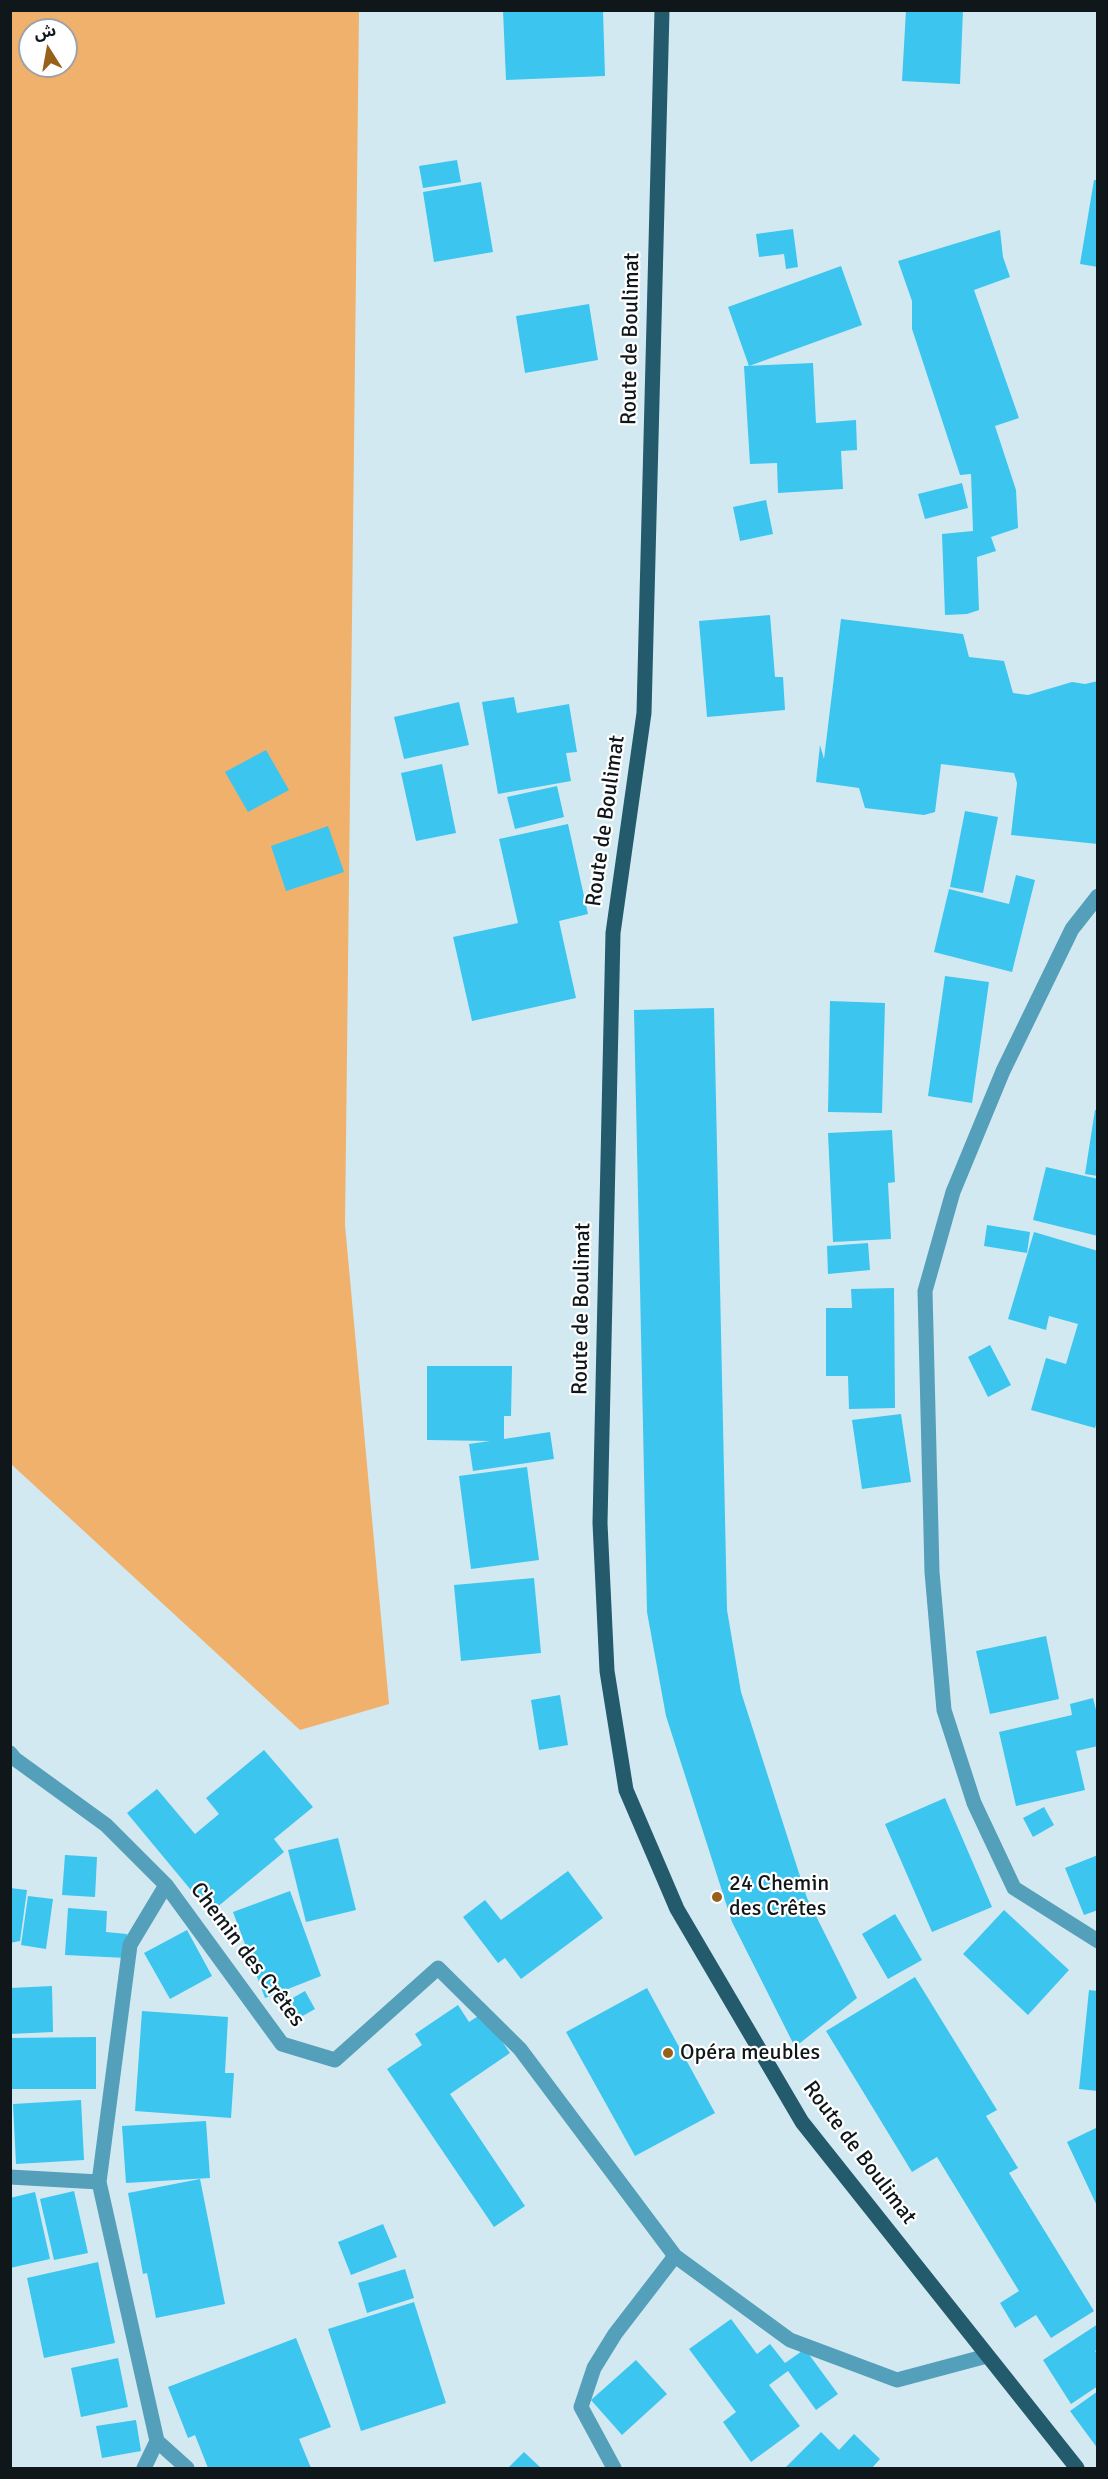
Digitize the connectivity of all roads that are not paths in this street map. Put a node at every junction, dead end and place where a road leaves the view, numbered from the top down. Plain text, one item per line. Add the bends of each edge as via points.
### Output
1 (662, 10) edge
2 (1098, 896) edge
3 (10, 1753) edge
4 (166, 1885) junction
5 (1098, 1941) edge
6 (10, 2177) edge
7 (99, 2182) junction
8 (675, 2256) junction
9 (987, 2356) junction
10 (157, 2441) junction
11 (144, 2469) edge
12 (187, 2469) edge
13 (614, 2469) edge
14 (1077, 2469) edge

1 - 9 main road, Route de Boulimat via 644,713 613,933 600,1523 607,1671 626,1790 677,1909 802,2122
2 - 5 street via 1072,929 1003,1071 953,1192 925,1291 932,1572 944,1710 974,1803 1014,1888
3 - 4 street via 106,1825
4 - 7 street, Chemin des Crêtes via 130,1945
4 - 8 street, Chemin des Crêtes via 282,2044 334,2060 438,1968 520,2049
6 - 7 street
7 - 10 street, Chemin des Crêtes
8 - 9 street, Chemin des Crêtes via 790,2340 897,2380
8 - 13 street via 615,2334 594,2368 581,2407
9 - 14 main road, Route de Boulimat
10 - 11 street
10 - 12 street

